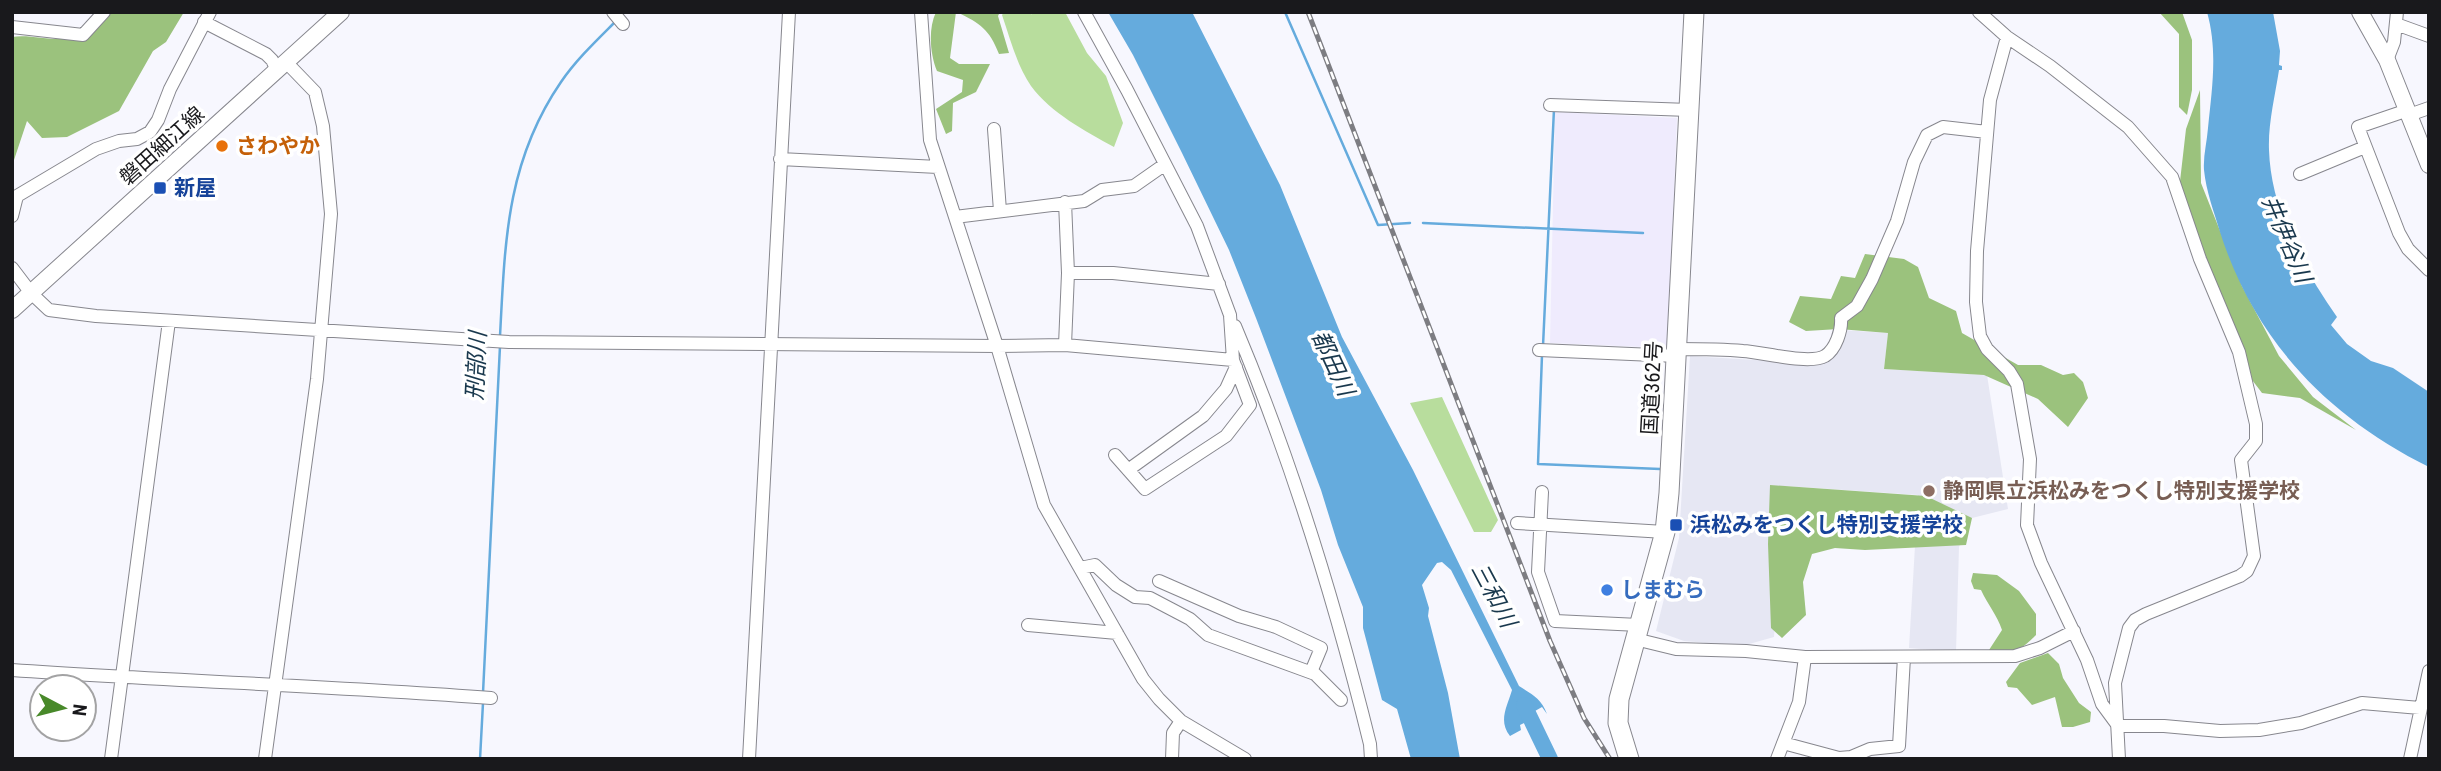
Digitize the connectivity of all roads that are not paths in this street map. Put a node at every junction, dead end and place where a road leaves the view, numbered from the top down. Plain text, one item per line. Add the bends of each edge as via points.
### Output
1 (104, 12) edge
2 (341, 12) edge
3 (613, 12) edge
4 (789, 12) edge
5 (921, 12) edge
6 (1084, 12) edge
7 (1693, 12) edge
8 (1979, 12) edge
9 (2360, 12) edge
10 (207, 17) edge
11 (2396, 18) edge
12 (623, 24) dead end
13 (12, 27) edge
14 (2429, 36) edge
15 (2007, 37) junction
16 (2387, 60) junction
17 (282, 66) junction
18 (1550, 105) dead end
19 (2429, 108) edge
20 (1689, 110) junction
21 (2409, 113) junction
22 (993, 129) dead end
23 (1987, 132) junction
24 (2365, 147) junction
25 (780, 159) junction
26 (1164, 165) junction
27 (2429, 165) edge
28 (938, 167) junction
29 (2301, 174) dead end
30 (15, 197) edge
31 (1065, 202) junction
32 (1000, 211) junction
33 (12, 216) edge
34 (956, 217) junction
35 (12, 268) edge
36 (2429, 270) edge
37 (1068, 273) junction
38 (1219, 284) junction
39 (30, 293) junction
40 (12, 310) edge
41 (1230, 315) junction
42 (169, 321) junction
43 (319, 330) junction
44 (770, 343) junction
45 (1065, 345) junction
46 (997, 346) junction
47 (1539, 349) dead end
48 (1677, 352) junction
49 (1235, 363) junction
50 (1115, 455) dead end
51 (1128, 470) junction
52 (1542, 492) dead end
53 (1517, 523) dead end
54 (1540, 525) junction
55 (1665, 532) junction
56 (1080, 568) junction
57 (1159, 581) dead end
58 (1184, 592) junction
59 (1174, 611) junction
60 (1028, 625) dead end
61 (2074, 631) junction
62 (1637, 632) junction
63 (1117, 633) junction
64 (1805, 657) junction
65 (1904, 657) junction
66 (12, 670) edge
67 (2429, 671) edge
68 (1311, 672) junction
69 (120, 677) junction
70 (274, 683) junction
71 (491, 698) dead end
72 (1341, 701) dead end
73 (2420, 708) junction
74 (1181, 721) junction
75 (2117, 724) junction
76 (1783, 743) junction
77 (111, 759) edge
78 (265, 759) edge
79 (749, 759) edge
80 (1172, 759) edge
81 (1245, 759) edge
82 (1371, 759) edge
83 (1629, 759) edge
84 (1777, 759) edge
85 (2119, 759) edge
86 (2410, 759) edge

1 - 13 street via 83,35
2 - 17 main road, 磐田細江線
3 - 12 street
4 - 25 street
5 - 28 street via 930,140
6 - 26 street
7 - 20 highway, 国道362号
8 - 15 street
9 - 16 main road
10 - 17 street
10 - 30 street via 150,132 96,149
11 - 14 street
11 - 16 street
15 - 23 street via 1990,100
15 - 75 street via 2128,127 2172,177 2239,352 2256,424 2256,441 2241,460 2254,556 2240,576 2135,620 2115,683
16 - 21 main road
17 - 39 main road, 磐田細江線
17 - 43 street via 315,92 323,126 331,214
18 - 20 street
19 - 21 street
20 - 48 highway, 国道362号
21 - 24 street via 2358,127
21 - 27 main road
22 - 32 street
23 - 48 street via 1942,127 1927,135 1872,279 1857,306 1841,318 1842,330 1827,355 1792,358 1746,351
23 - 61 street via 1977,251 1980,336 2017,384 2030,459 2027,525
24 - 29 street
24 - 36 street via 2407,249
25 - 28 street
25 - 44 street
26 - 31 street via 1134,186
26 - 38 street via 1197,226
28 - 34 street
30 - 33 street
31 - 32 street
31 - 37 street
32 - 34 street
34 - 46 street
35 - 39 street
37 - 38 street via 1136,274
37 - 45 street
38 - 41 street
39 - 40 main road, 磐田細江線
39 - 42 street via 49,310 62,313
41 - 49 street
41 - 82 street via 1259,383 1309,530 1349,659
42 - 43 street
42 - 69 street
43 - 44 street via 509,342
43 - 70 street via 317,379
44 - 46 street
44 - 79 street
45 - 46 street
45 - 49 street
46 - 56 street via 1044,505
47 - 48 street
48 - 55 highway, 国道362号
49 - 51 street via 1226,389 1203,416
49 - 51 street via 1250,405 1226,436 1145,489
50 - 51 street
52 - 54 street
53 - 54 street
54 - 55 street
54 - 62 street via 1538,572 1555,621
55 - 62 highway, 国道362号
56 - 59 street via 1096,565 1135,597 1150,598
56 - 63 street
57 - 58 street
58 - 59 street
58 - 68 street via 1321,648
59 - 68 street via 1208,635
60 - 63 street
61 - 65 street via 2015,656
61 - 75 street via 2102,704
62 - 64 street via 1676,649
62 - 83 highway, 国道362号 via 1619,699 1620,732
63 - 74 street via 1143,679
64 - 65 street
64 - 76 street via 1799,702
65 - 76 street via 1899,746 1839,758
66 - 69 street
67 - 73 street
68 - 72 street
69 - 70 street
69 - 77 street
70 - 71 street
70 - 78 street
73 - 75 street via 2362,703 2301,723 2259,730
73 - 86 street
74 - 80 street via 1173,733
74 - 81 street
75 - 85 street
76 - 84 street

